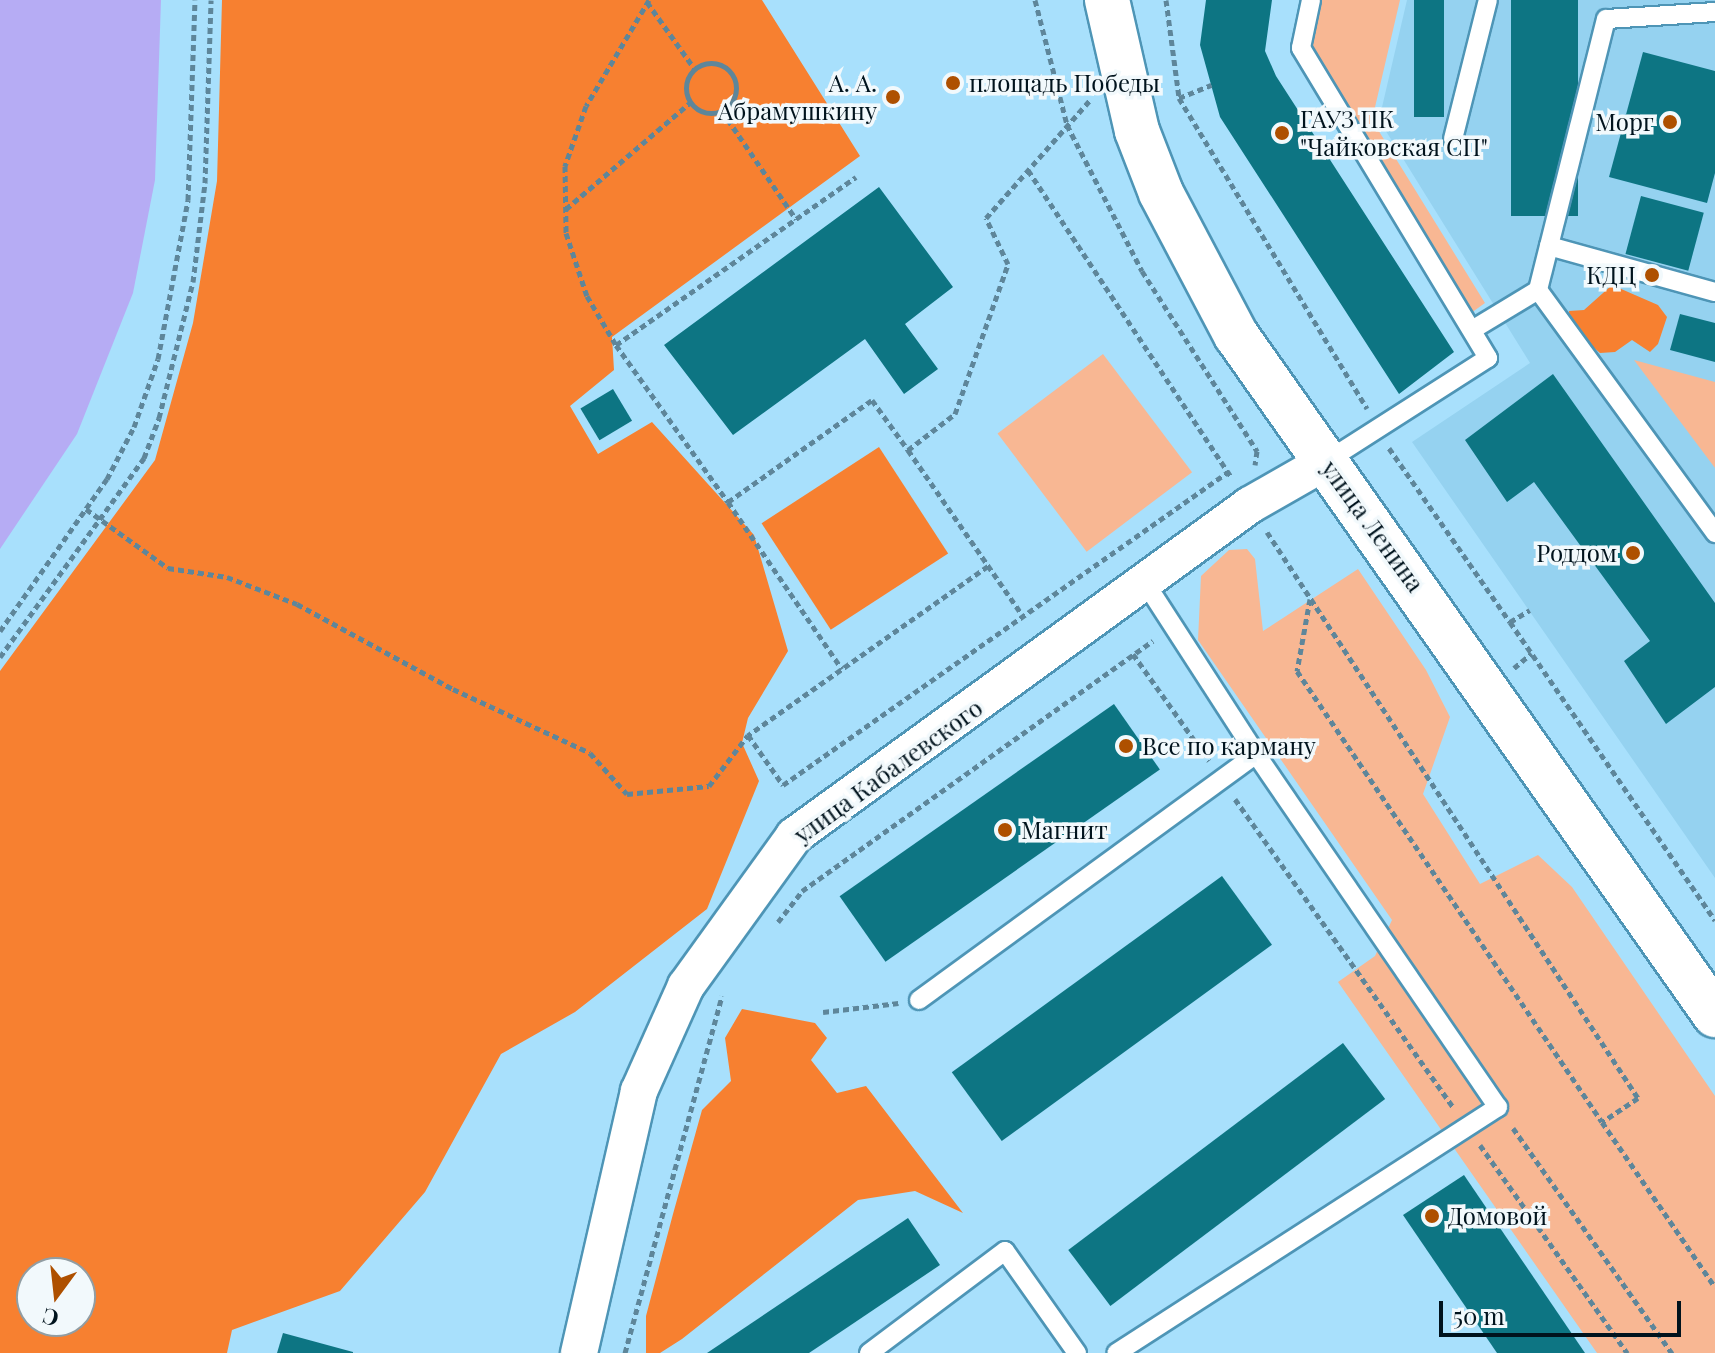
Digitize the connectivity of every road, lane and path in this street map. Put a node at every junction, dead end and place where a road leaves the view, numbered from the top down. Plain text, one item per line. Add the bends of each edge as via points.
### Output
1 (195, 0) edge
2 (211, 0) edge
3 (1035, 0) edge
4 (1107, 0) edge
5 (1166, 0) edge
6 (1311, 0) edge
7 (1488, 0) edge
8 (1611, 0) edge
9 (648, 1) edge
10 (1715, 12) edge
11 (1606, 19) junction
12 (694, 68) junction
13 (1172, 68) junction
14 (1124, 80) junction
15 (1211, 85) dead end
16 (1179, 98) junction
17 (691, 102) junction
18 (722, 111) junction
19 (1067, 125) junction
20 (1453, 139) dead end
21 (1028, 170) junction
22 (856, 177) dead end
23 (566, 209) junction
24 (796, 219) junction
25 (1549, 246) junction
26 (1538, 290) junction
27 (1715, 292) edge
28 (1472, 330) junction
29 (616, 345) junction
30 (1379, 428) junction
31 (908, 450) junction
32 (1327, 461) junction
33 (1228, 472) junction
34 (728, 502) junction
35 (1250, 505) junction
36 (86, 509) junction
37 (102, 519) junction
38 (1715, 533) edge
39 (988, 566) junction
40 (1146, 584) junction
41 (1310, 598) junction
42 (1530, 610) dead end
43 (1023, 616) junction
44 (1510, 622) junction
45 (1174, 627) junction
46 (0, 631) edge
47 (1133, 654) junction
48 (0, 657) edge
49 (842, 669) junction
50 (748, 735) junction
51 (1256, 754) junction
52 (1221, 779) junction
53 (1715, 920) edge
54 (775, 925) dead end
55 (731, 982) dead end
56 (919, 1000) joint
57 (823, 1012) dead end
58 (1715, 1015) edge
59 (1498, 1107) junction
60 (1602, 1122) junction
61 (1467, 1127) junction
62 (1715, 1287) edge
63 (579, 1353) edge
64 (625, 1353) edge
65 (869, 1353) edge
66 (1077, 1353) edge
67 (1117, 1353) edge
68 (1627, 1353) edge
69 (1672, 1353) edge

1 - 36 path via 188,200 180,264 158,359 134,427
2 - 37 path via 205,183 193,282 144,458
3 - 19 path
4 - 14 street, улица Ленина
5 - 13 path
6 - 28 lane via 1301,48
7 - 20 lane
8 - 11 lane
9 - 12 path
9 - 23 path via 586,106 565,166
10 - 11 lane
11 - 25 lane
12 - 17 path via 688,78
12 - 18 path via 718,63 732,73 737,88
13 - 14 path
13 - 16 path
14 - 19 path via 1098,90
14 - 32 street, улица Ленина via 1161,193 1196,264 1236,335
15 - 16 path
16 - 30 path
17 - 18 path via 707,113
17 - 23 path
18 - 24 path
19 - 21 path
19 - 35 path via 1142,271 1257,451
21 - 31 path via 986,218 1008,264 955,414
21 - 33 path
22 - 24 path
23 - 29 path via 566,233 587,296
24 - 29 path
25 - 26 lane
25 - 27 lane
26 - 28 lane
26 - 38 lane
28 - 30 lane via 1488,358
29 - 34 path
30 - 32 lane
30 - 44 path
31 - 34 path via 872,400
31 - 39 path
32 - 35 street, улица Кабалевского
32 - 58 street, улица Ленина
33 - 35 path
33 - 43 path
34 - 49 path
35 - 40 street, улица Кабалевского
35 - 41 path
36 - 37 path
36 - 46 path
37 - 48 path
37 - 50 path via 168,568 227,577 297,604 453,689 590,753 627,794 709,786
39 - 43 path
39 - 49 path
40 - 45 lane
40 - 63 street, улица Кабалевского via 794,836 686,986 639,1091
41 - 60 path via 1297,671
41 - 60 path via 1638,1098
42 - 44 path
43 - 50 path via 783,785
44 - 53 path
45 - 47 path
45 - 51 lane
47 - 52 path
47 - 54 path via 802,891
49 - 50 path
51 - 52 lane
51 - 59 lane
52 - 56 lane
52 - 61 path
55 - 64 path via 723,993
56 - 57 path
59 - 61 lane
59 - 69 path
60 - 62 path
61 - 67 lane
61 - 68 path
65 - 66 lane via 1005,1251

